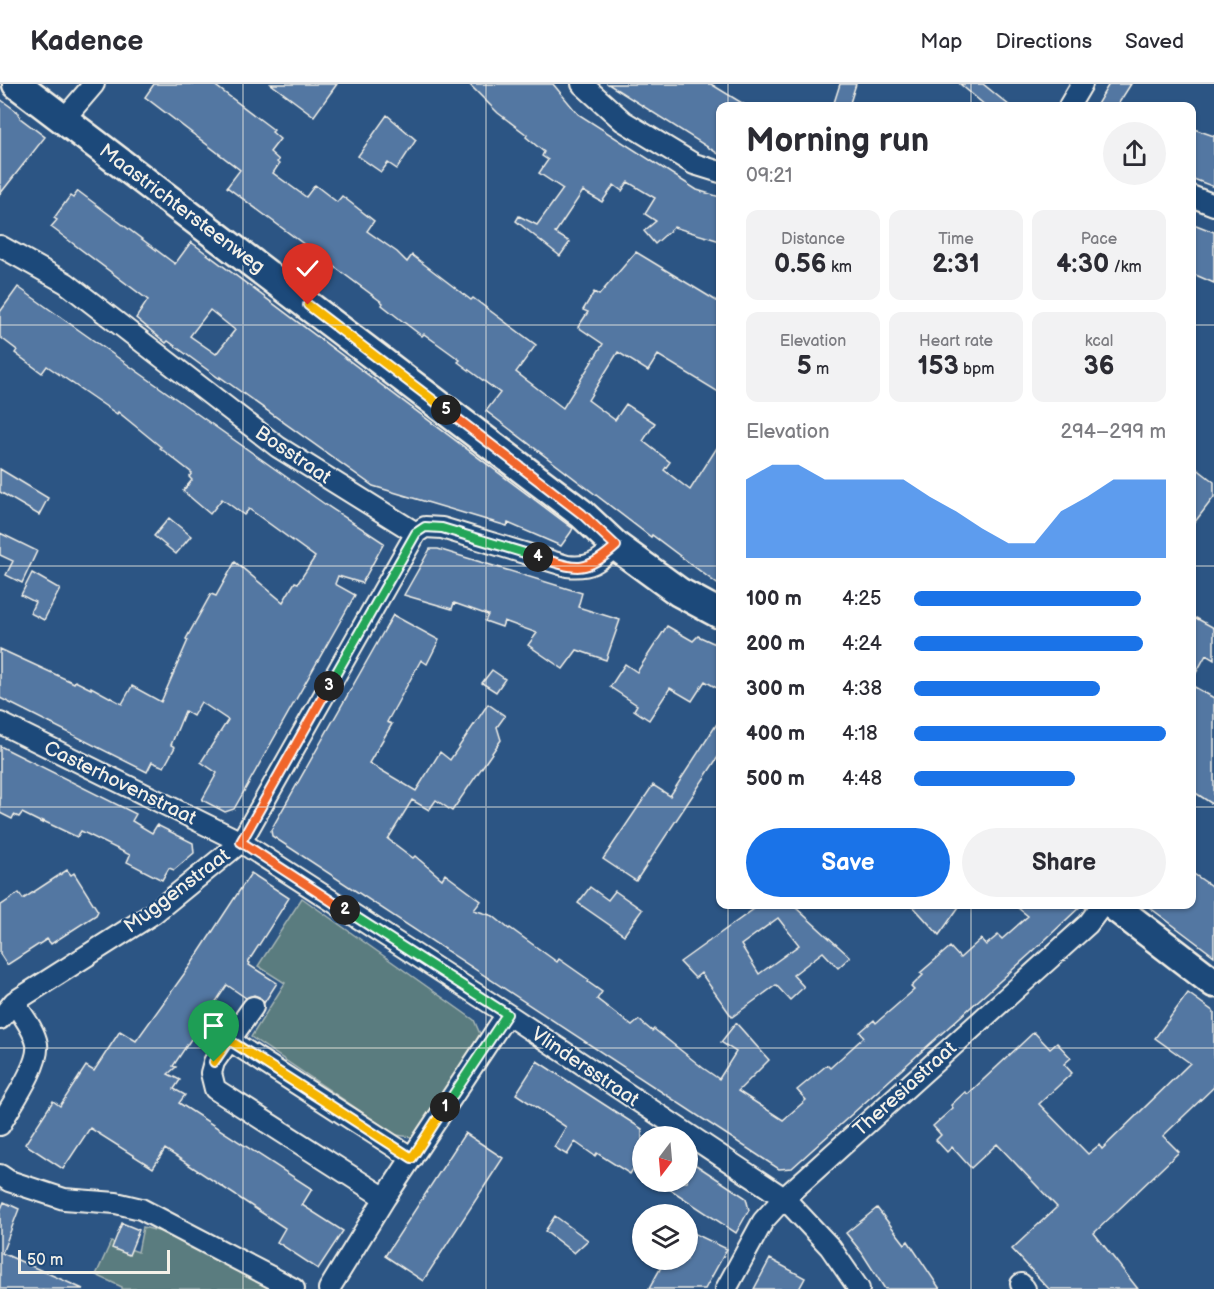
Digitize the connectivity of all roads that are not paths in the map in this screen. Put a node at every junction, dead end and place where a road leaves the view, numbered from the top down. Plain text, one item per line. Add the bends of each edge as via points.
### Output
1 (17, 84) edge
2 (94, 84) edge
3 (582, 84) edge
4 (1082, 84) edge
5 (1071, 102) edge
6 (64, 119) junction
7 (716, 171) edge
8 (1196, 198) edge
9 (1214, 205) edge
10 (0, 246) edge
11 (416, 533) junction
12 (616, 546) junction
13 (716, 612) edge
14 (0, 723) edge
15 (241, 842) junction
16 (1099, 909) edge
17 (1118, 909) edge
18 (1214, 983) edge
19 (14, 1002) junction
20 (253, 1007) dead end
21 (507, 1014) junction
22 (0, 1019) edge
23 (229, 1040) junction
24 (0, 1125) edge
25 (412, 1158) junction
26 (0, 1175) edge
27 (385, 1197) junction
28 (784, 1198) junction
29 (294, 1289) edge
30 (329, 1289) edge
31 (726, 1289) edge
32 (859, 1289) edge

1 - 6 main road, Maastrichtersteenweg
2 - 6 street
3 - 7 street via 623,121 694,164
4 - 5 street
6 - 12 main road, Maastrichtersteenweg via 582,514
8 - 9 street
10 - 11 street, Bosstraat via 66,283 278,447
11 - 12 street via 425,527 442,528 582,568 596,563
11 - 15 street, Muggenstraat
12 - 13 main road, Maastrichtersteenweg via 679,592
14 - 15 street, Casterhovenstraat
15 - 19 street, Muggenstraat via 154,913
15 - 21 street, Vlindersstraat
16 - 28 street, Theresiastraat via 1088,924
17 - 18 main road
19 - 22 street, Muggenstraat
19 - 24 street via 34,1036 37,1054
20 - 23 street
21 - 25 street
21 - 28 street, Vlindersstraat
23 - 25 street
23 - 27 street via 214,1062 215,1089
25 - 27 street
26 - 29 street via 64,1199 141,1209
27 - 30 street
28 - 31 street, Theresiastraat via 763,1221
28 - 32 street, Vlindersstraat via 830,1247

